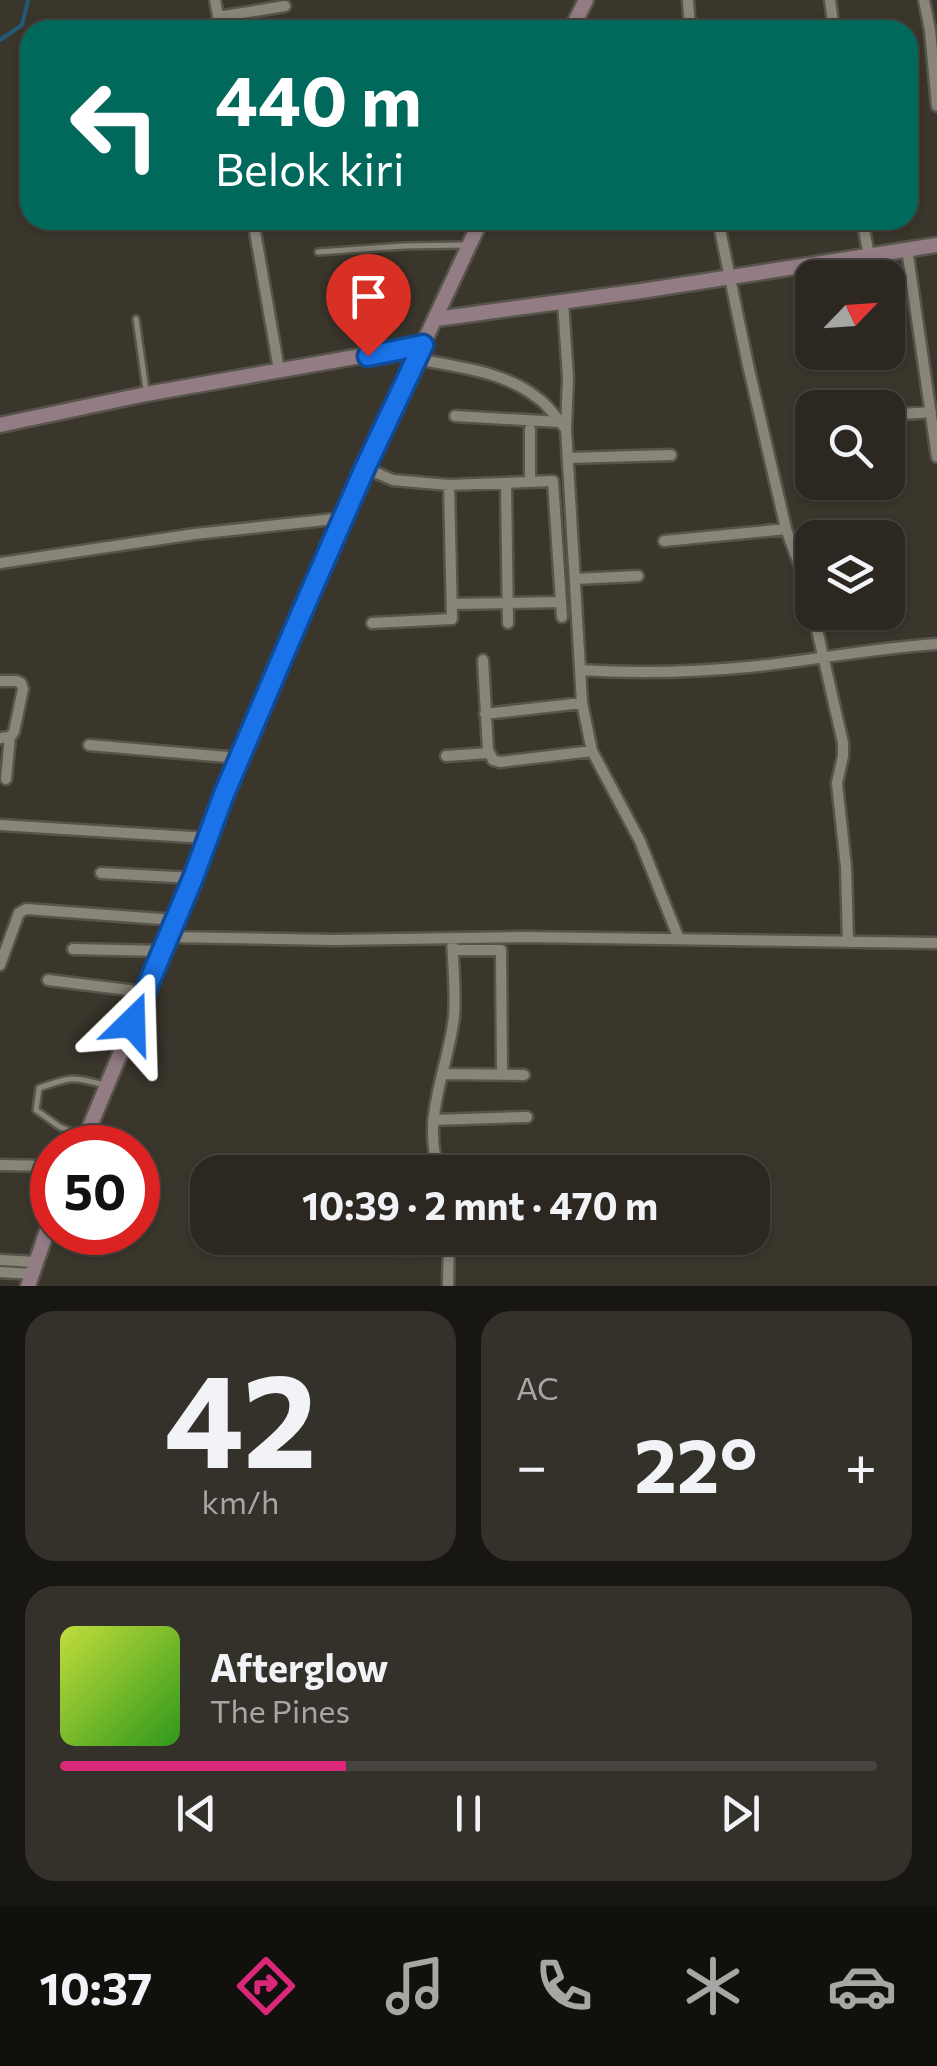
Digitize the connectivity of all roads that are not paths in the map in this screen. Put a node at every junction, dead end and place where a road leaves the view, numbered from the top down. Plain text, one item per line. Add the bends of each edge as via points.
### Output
1 (216, 0) edge
2 (924, 0) edge
3 (285, 6) dead end
4 (218, 17) junction
5 (218, 20) edge
6 (937, 106) edge
7 (255, 230) edge
8 (476, 230) edge
9 (720, 230) edge
10 (864, 230) edge
11 (469, 245) junction
12 (937, 245) edge
13 (907, 249) junction
14 (318, 252) dead end
15 (869, 255) junction
16 (731, 277) junction
17 (563, 301) junction
18 (136, 319) dead end
19 (436, 319) junction
20 (420, 352) junction
21 (279, 370) junction
22 (146, 394) junction
23 (931, 412) junction
24 (905, 414) edge
25 (455, 416) dead end
26 (0, 425) edge
27 (563, 425) junction
28 (530, 430) dead end
29 (672, 455) dead end
30 (937, 457) edge
31 (568, 458) junction
32 (365, 468) junction
33 (530, 482) junction
34 (449, 484) junction
35 (506, 484) junction
36 (343, 518) junction
37 (786, 529) junction
38 (664, 542) dead end
39 (795, 556) edge
40 (0, 563) edge
41 (638, 576) dead end
42 (575, 579) junction
43 (561, 602) junction
44 (453, 604) junction
45 (506, 604) junction
46 (562, 617) dead end
47 (372, 622) dead end
48 (508, 622) dead end
49 (818, 630) edge
50 (937, 644) edge
51 (825, 657) junction
52 (483, 660) dead end
53 (580, 670) junction
54 (0, 682) edge
55 (582, 703) junction
56 (485, 714) junction
57 (5, 738) edge
58 (89, 745) dead end
59 (592, 751) junction
60 (489, 753) junction
61 (446, 756) dead end
62 (239, 758) junction
63 (6, 779) dead end
64 (0, 825) edge
65 (207, 838) junction
66 (101, 873) dead end
67 (193, 878) junction
68 (175, 920) junction
69 (5, 937) edge
70 (679, 940) junction
71 (848, 942) junction
72 (937, 943) edge
73 (165, 944) junction
74 (452, 944) junction
75 (72, 950) dead end
76 (0, 965) edge
77 (48, 980) dead end
78 (145, 992) junction
79 (443, 1074) junction
80 (502, 1075) junction
81 (524, 1075) dead end
82 (107, 1086) junction
83 (527, 1117) dead end
84 (433, 1120) junction
85 (58, 1125) edge
86 (90, 1125) edge
87 (435, 1155) edge
88 (0, 1165) edge
89 (30, 1166) edge
90 (449, 1255) edge
91 (0, 1260) edge
92 (0, 1272) edge
93 (32, 1274) edge
94 (448, 1286) edge

1 - 4 street
2 - 6 street
3 - 4 street
4 - 5 street
7 - 21 street
8 - 11 main road
9 - 16 street
10 - 15 street
11 - 14 lane
11 - 19 main road
12 - 13 main road
13 - 15 main road
13 - 23 street
15 - 16 main road
16 - 17 main road
16 - 37 street
17 - 19 main road
17 - 27 street
18 - 22 lane
19 - 20 main road
20 - 21 main road
20 - 27 street via 516,384
20 - 32 main road
21 - 22 main road
22 - 26 main road
23 - 24 street
23 - 30 street
25 - 27 street
27 - 31 street
28 - 33 street
29 - 31 street
31 - 42 street
32 - 34 street via 393,480
32 - 36 main road
33 - 35 street
33 - 43 street via 553,481
34 - 35 street
34 - 44 street
35 - 45 street
36 - 40 street
36 - 62 main road
37 - 38 street
37 - 39 street
41 - 42 street
42 - 53 street
43 - 45 street
43 - 46 street
44 - 45 street
44 - 47 street via 452,619
45 - 48 street
49 - 51 street
50 - 51 street
51 - 53 street via 641,674
51 - 71 street via 843,742 837,783
52 - 56 street
53 - 55 street
54 - 57 street via 22,686 16,725
55 - 56 street
55 - 59 street
56 - 60 street
57 - 63 street
58 - 62 street
59 - 60 street via 500,762
59 - 70 street via 640,841
60 - 61 street
62 - 65 main road
64 - 65 street
65 - 67 main road
66 - 67 street
67 - 68 main road
68 - 69 street via 26,908
68 - 73 main road
69 - 76 street
70 - 71 street
70 - 74 street
71 - 72 street
73 - 74 street
73 - 75 street
73 - 78 main road
74 - 79 street via 454,1016
74 - 80 street via 501,950
77 - 78 street
78 - 82 main road
79 - 80 street
79 - 84 street
80 - 81 street
82 - 85 lane via 68,1078 40,1088 36,1110
82 - 86 main road
83 - 84 street
84 - 87 street
88 - 89 street
90 - 94 street
91 - 93 street
92 - 93 street

